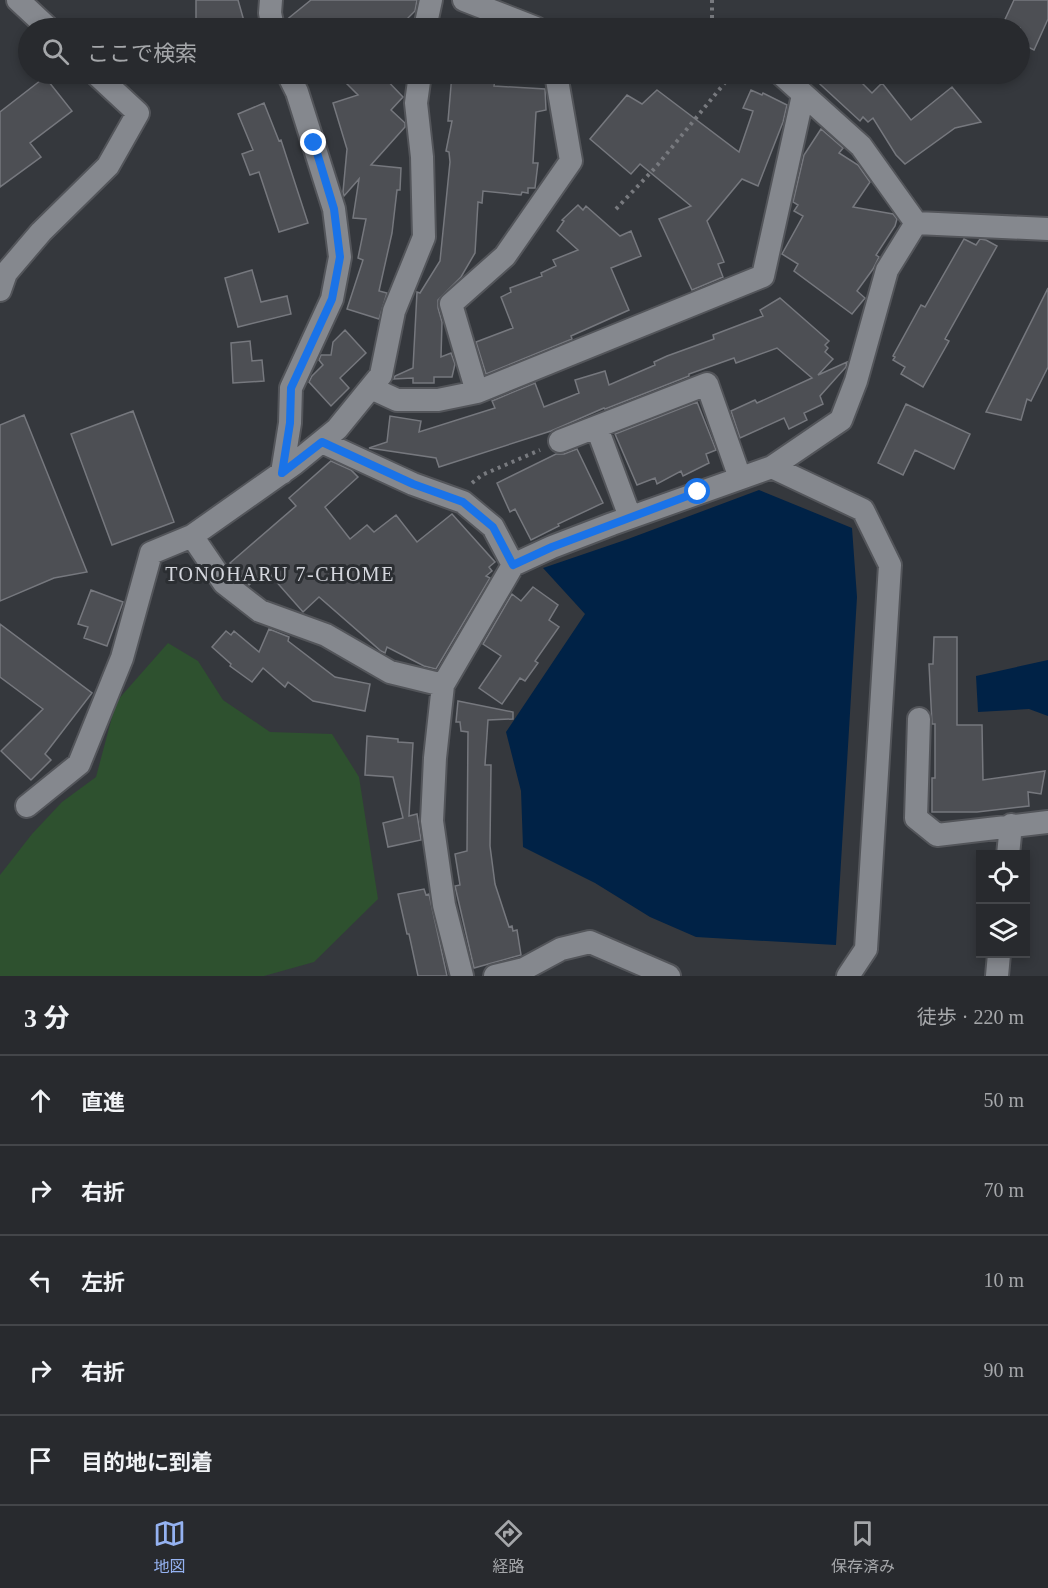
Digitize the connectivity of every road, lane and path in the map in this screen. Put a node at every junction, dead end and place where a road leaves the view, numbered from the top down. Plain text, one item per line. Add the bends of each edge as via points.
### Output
1 (18, 0) edge
2 (271, 0) edge
3 (431, 0) edge
4 (464, 0) edge
5 (712, 0) edge
6 (37, 18) edge
7 (271, 18) edge
8 (427, 18) edge
9 (510, 18) edge
10 (712, 18) edge
11 (107, 84) edge
12 (293, 84) edge
13 (419, 84) edge
14 (558, 84) edge
15 (724, 84) edge
16 (791, 84) edge
17 (803, 95) junction
18 (616, 209) dead end
19 (916, 223) junction
20 (1048, 229) edge
21 (0, 290) edge
22 (371, 388) junction
23 (477, 392) junction
24 (600, 436) dead end
25 (560, 441) joint
26 (322, 442) junction
27 (772, 467) junction
28 (282, 473) junction
29 (740, 478) junction
30 (453, 499) junction
31 (630, 518) junction
32 (192, 536) junction
33 (513, 565) junction
34 (443, 685) junction
35 (919, 719) dead end
36 (27, 806) dead end
37 (1048, 822) edge
38 (1011, 825) junction
39 (1008, 850) edge
40 (999, 958) edge
41 (540, 968) edge
42 (462, 976) edge
43 (495, 976) edge
44 (669, 976) edge
45 (848, 976) edge
46 (998, 976) edge

1 - 6 street
2 - 7 street
3 - 8 street
4 - 9 street
5 - 10 path
11 - 21 street via 138,113 108,166 41,232 6,273
12 - 28 street via 334,209 340,257 332,299 291,388
13 - 22 street via 416,104 424,237 394,311 381,375
14 - 23 street via 571,161 505,256 451,304
15 - 18 path
16 - 17 street
17 - 19 street via 861,146
17 - 23 street via 763,276
19 - 20 street
19 - 27 street via 887,270 841,420
22 - 23 street via 397,400 438,400
22 - 26 street
24 - 31 street
25 - 29 street via 707,384
25 - 30 path via 482,475
26 - 28 street
26 - 30 street
27 - 29 street
27 - 45 street via 863,510 890,565 866,949
28 - 32 street
29 - 31 street
30 - 33 street via 463,502 493,527
31 - 33 street
32 - 34 street via 224,583 260,611 326,634 390,672
32 - 36 street via 151,553 122,658 79,764
33 - 34 street
34 - 42 street via 432,821 444,905
35 - 38 street via 916,818 937,835
37 - 38 street
38 - 39 street
40 - 46 street
41 - 43 street
41 - 44 street via 561,949 590,942

